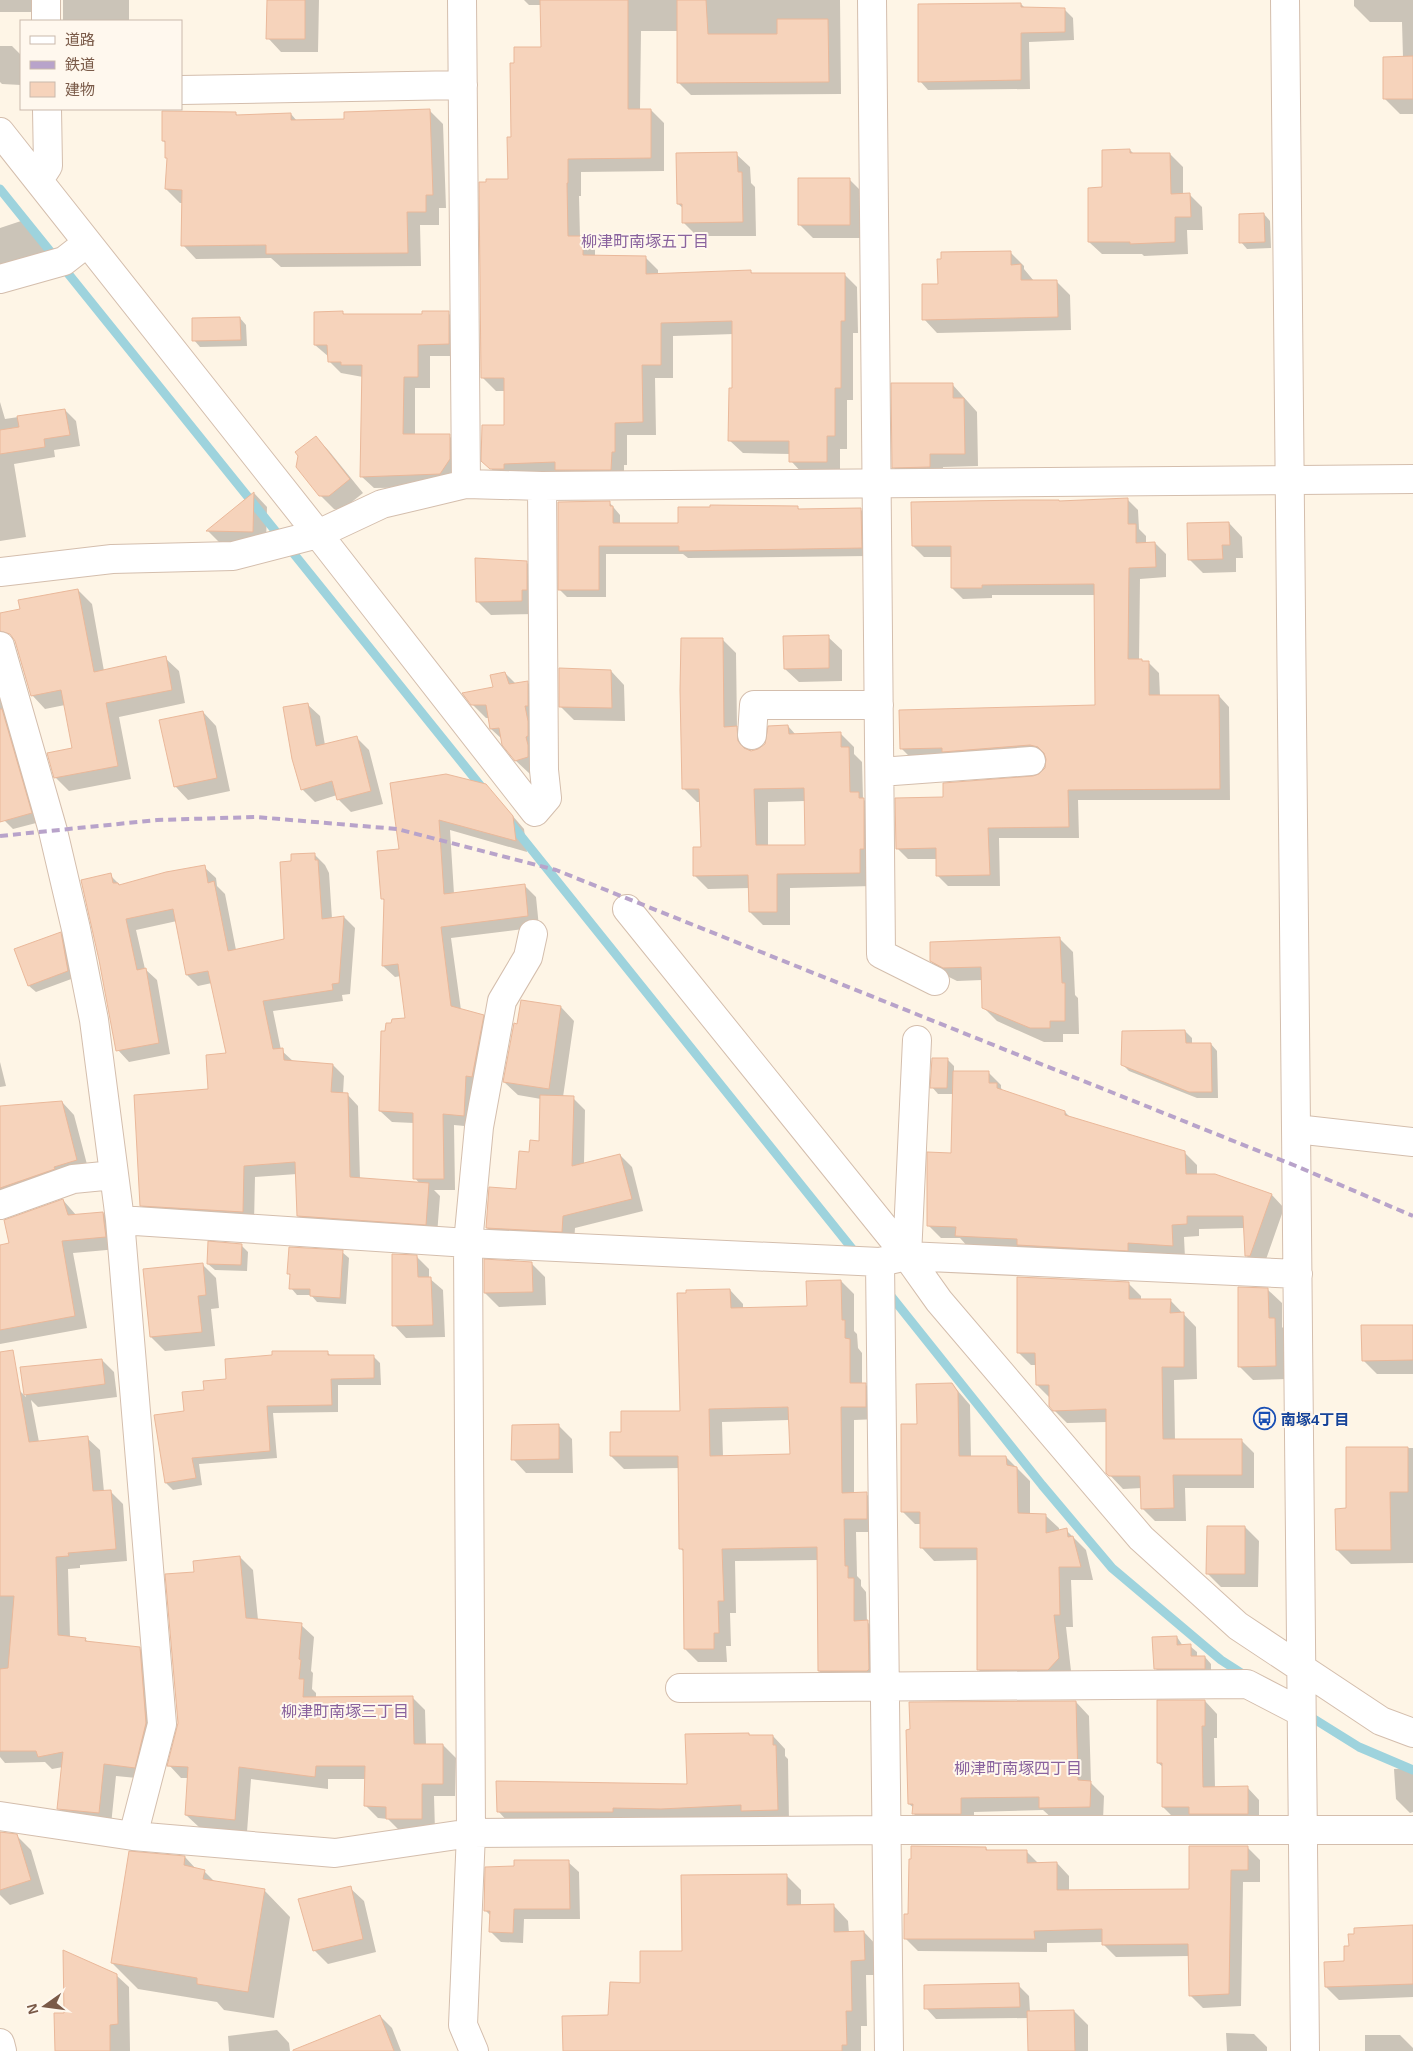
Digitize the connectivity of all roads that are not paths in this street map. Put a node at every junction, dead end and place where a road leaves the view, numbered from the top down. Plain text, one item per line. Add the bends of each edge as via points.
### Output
1 (46, 0) edge
2 (462, 0) edge
3 (872, 0) edge
4 (1285, 0) edge
5 (46, 20) edge
6 (463, 85) junction
7 (182, 90) edge
8 (47, 110) edge
9 (0, 132) edge
10 (38, 180) junction
11 (86, 243) junction
12 (0, 279) edge
13 (1413, 479) edge
14 (1290, 480) junction
15 (878, 483) junction
16 (466, 484) junction
17 (542, 486) junction
18 (318, 534) junction
19 (0, 572) edge
20 (0, 646) edge
21 (879, 704) junction
22 (752, 735) dead end
23 (1031, 762) dead end
24 (880, 772) junction
25 (627, 909) dead end
26 (533, 934) dead end
27 (935, 981) dead end
28 (917, 1040) dead end
29 (1296, 1129) junction
30 (1413, 1142) edge
31 (114, 1175) junction
32 (0, 1205) edge
33 (120, 1220) junction
34 (468, 1243) junction
35 (907, 1256) junction
36 (880, 1262) junction
37 (1298, 1274) junction
38 (1300, 1667) junction
39 (886, 1686) junction
40 (680, 1688) dead end
41 (1301, 1712) junction
42 (1413, 1733) edge
43 (0, 1816) edge
44 (888, 1830) junction
45 (1413, 1830) edge
46 (1304, 1831) junction
47 (471, 1833) junction
48 (133, 1836) junction
49 (0, 2043) edge
50 (2, 2051) edge
51 (474, 2051) edge
52 (889, 2051) edge
53 (1305, 2051) edge

1 - 5 street
2 - 6 street
3 - 15 street
4 - 14 street
6 - 7 street
6 - 16 street
8 - 10 street via 48,166
9 - 10 street
10 - 11 street
11 - 12 street via 64,260
11 - 18 street
13 - 14 street
14 - 15 street
14 - 29 street
15 - 17 street
15 - 21 street
16 - 17 street
16 - 18 street via 382,504
17 - 18 street via 546,798 535,812
18 - 19 street via 233,556 112,559
20 - 31 street via 53,831 76,930 94,1020
21 - 22 street via 754,705
21 - 24 street
23 - 24 street
24 - 27 street via 881,954
25 - 35 street
26 - 34 street via 528,957 502,1001 479,1128
28 - 35 street
29 - 30 street
29 - 37 street
31 - 32 street via 73,1179
31 - 33 street
33 - 34 street
33 - 48 street via 162,1724
34 - 36 street
34 - 47 street
35 - 36 street
35 - 37 street
35 - 38 street via 939,1301 1141,1538 1238,1626
36 - 39 street
37 - 38 street
38 - 41 street
38 - 42 street via 1381,1721
39 - 40 street
39 - 41 street via 1247,1684
39 - 44 street
41 - 46 street
43 - 48 street
44 - 46 street
44 - 47 street
44 - 52 street
45 - 46 street
46 - 53 street
47 - 48 street via 335,1853
47 - 51 street via 463,2025
49 - 50 street

